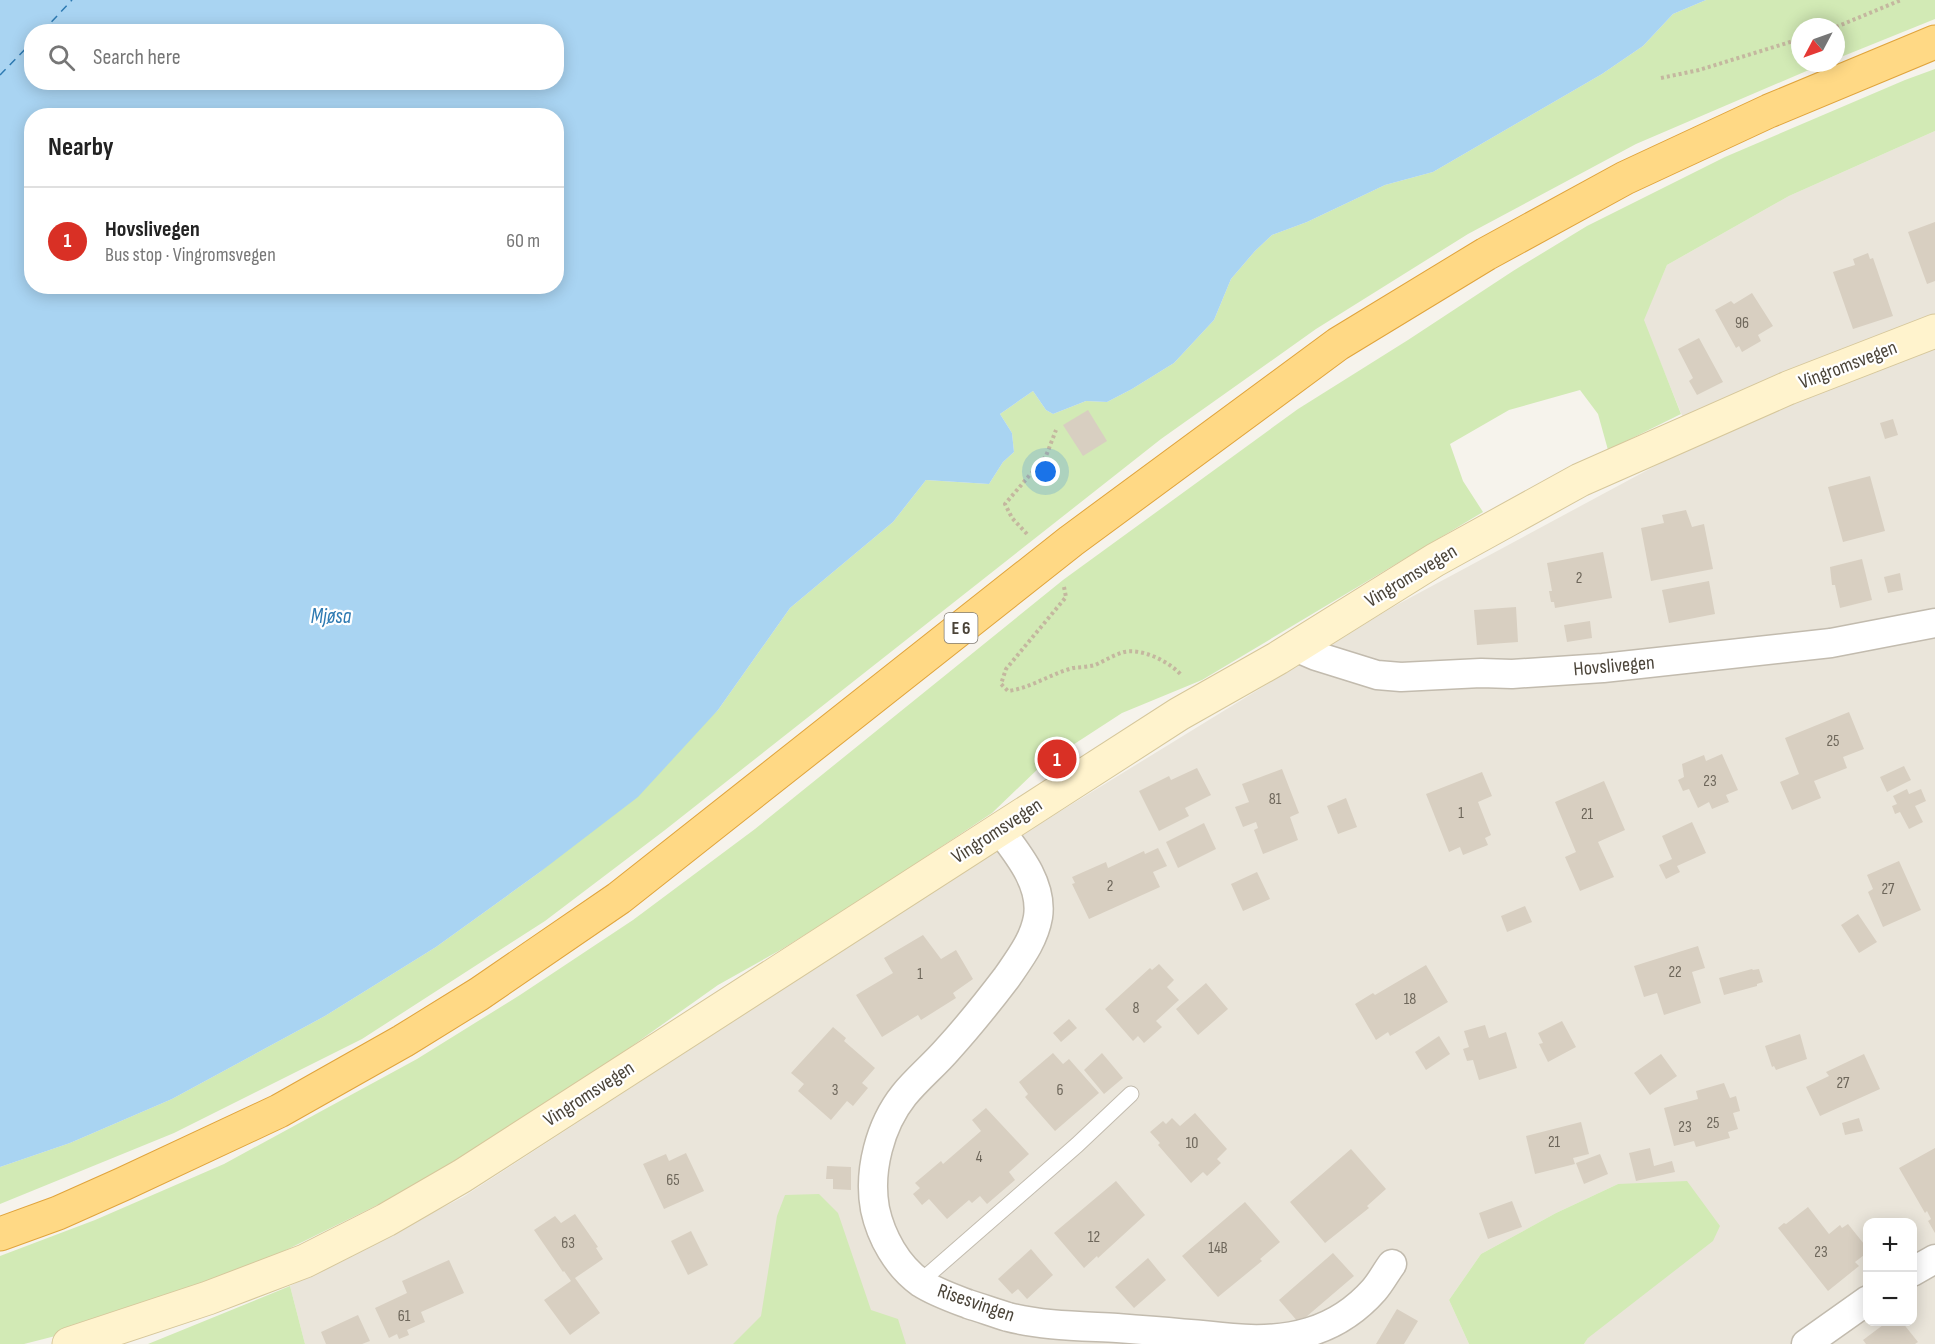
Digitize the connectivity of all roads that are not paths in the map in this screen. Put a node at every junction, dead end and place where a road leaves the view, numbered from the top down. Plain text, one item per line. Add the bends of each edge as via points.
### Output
1 (1935, 42) edge
2 (1935, 331) edge
3 (1935, 623) edge
4 (1294, 647) junction
5 (999, 829) junction
6 (1131, 1094) dead end
7 (0, 1234) edge
8 (1935, 1259) edge
9 (1392, 1264) dead end
10 (1917, 1269) edge
11 (920, 1282) junction
12 (1863, 1304) edge
13 (69, 1344) edge
14 (1806, 1344) edge

1 - 7 highway, E 6 via 1769,111 1625,178 1486,254 1338,344 1071,540 619,898 479,994 279,1111 58,1213
2 - 4 main road, Vingromsvegen via 1788,388 1580,480 1435,560
3 - 4 street, Hovslivegen via 1831,643 1512,674 1377,675
4 - 5 main road, Vingromsvegen via 1179,714
5 - 11 street, Risesvingen via 1022,858 1032,879 1038,900 1035,930 991,999 903,1096 879,1146 873,1169 872,1192 884,1237 897,1259
5 - 13 main road, Vingromsvegen via 462,1176 386,1220 305,1261
6 - 11 lane
8 - 10 street
9 - 11 street, Risesvingen via 1354,1308 1325,1327 1262,1341 1009,1317 948,1297
12 - 14 street

